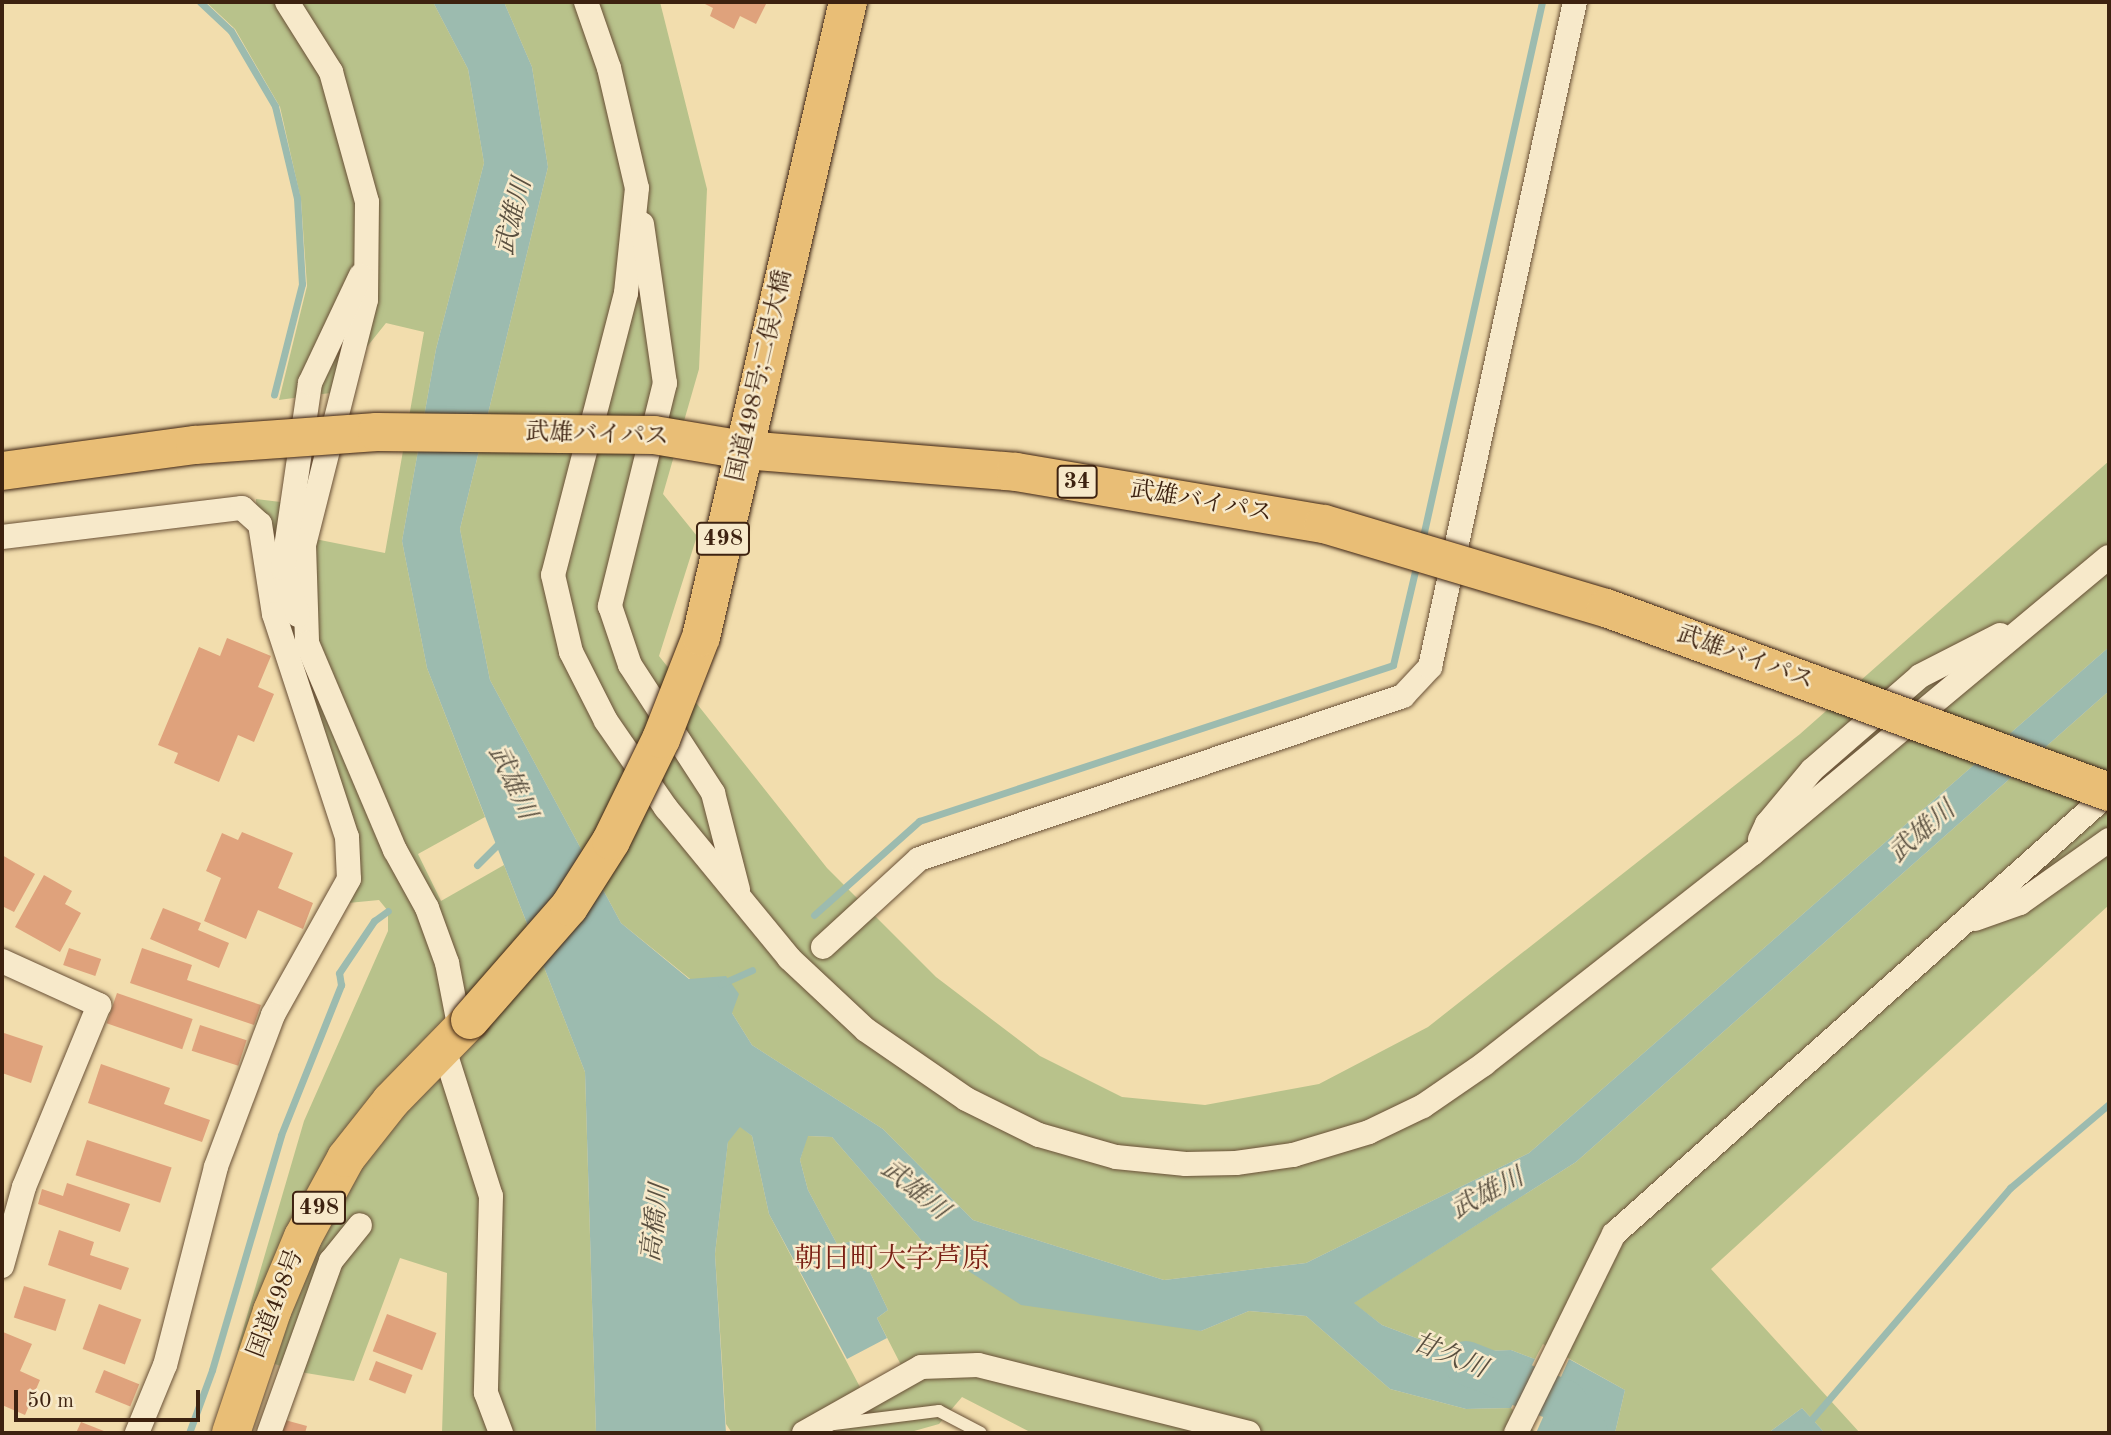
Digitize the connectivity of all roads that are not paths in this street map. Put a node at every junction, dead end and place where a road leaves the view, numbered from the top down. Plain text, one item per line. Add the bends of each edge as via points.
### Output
1 (287, 2) edge
2 (586, 2) edge
3 (848, 2) edge
4 (1575, 2) edge
5 (637, 188) junction
6 (366, 264) junction
7 (744, 450) junction
8 (2, 471) edge
9 (2, 537) edge
10 (2109, 557) edge
11 (274, 565) junction
12 (307, 643) junction
13 (2109, 792) edge
14 (2109, 840) edge
15 (740, 897) junction
16 (1962, 924) junction
17 (823, 947) dead end
18 (2, 961) edge
19 (458, 1032) junction
20 (360, 1225) dead end
21 (2, 1266) edge
22 (809, 1430) edge
23 (136, 1433) edge
24 (231, 1433) edge
25 (269, 1433) edge
26 (501, 1433) edge
27 (981, 1433) edge
28 (1249, 1433) edge
29 (1516, 1433) edge

1 - 6 street via 331,72 368,202
2 - 5 street via 609,68
3 - 7 highway, 国道498号;二俣大橋 / 498, bridge
4 - 17 street via 1430,667 1403,696 919,859
5 - 15 street via 665,383 610,606 630,664 713,793
5 - 15 street via 626,293 553,575 571,652 606,721 666,808
6 - 11 street via 310,383
6 - 12 street via 366,300 304,545
7 - 8 highway, 武雄バイパス / 34, bridge via 654,435 377,432 195,444
7 - 13 highway, 武雄バイパス / 34, bridge via 1016,472 1324,524 1605,608
7 - 19 highway, 国道498号;二俣大橋 / 498, bridge via 701,638 661,739 611,841 569,907
9 - 11 street via 242,508 260,524
10 - 15 street via 1752,854 1484,1064 1423,1106 1369,1132 1293,1155 1186,1164 1116,1157 1039,1135 966,1100 866,1030 789,958
11 - 12 street
11 - 23 street via 274,614 347,837 349,879 273,1015 216,1167 164,1365
12 - 19 street via 394,850 427,908 447,963
13 - 16 street
14 - 16 street via 2020,903
16 - 29 street via 1614,1234
18 - 21 street via 99,1004 24,1187
19 - 24 highway, 国道498号 / 498 via 391,1101 346,1158 309,1226 272,1311
19 - 26 street via 491,1196 486,1393
20 - 25 street via 331,1261
22 - 27 lane via 939,1411
22 - 28 street via 921,1367 978,1365

